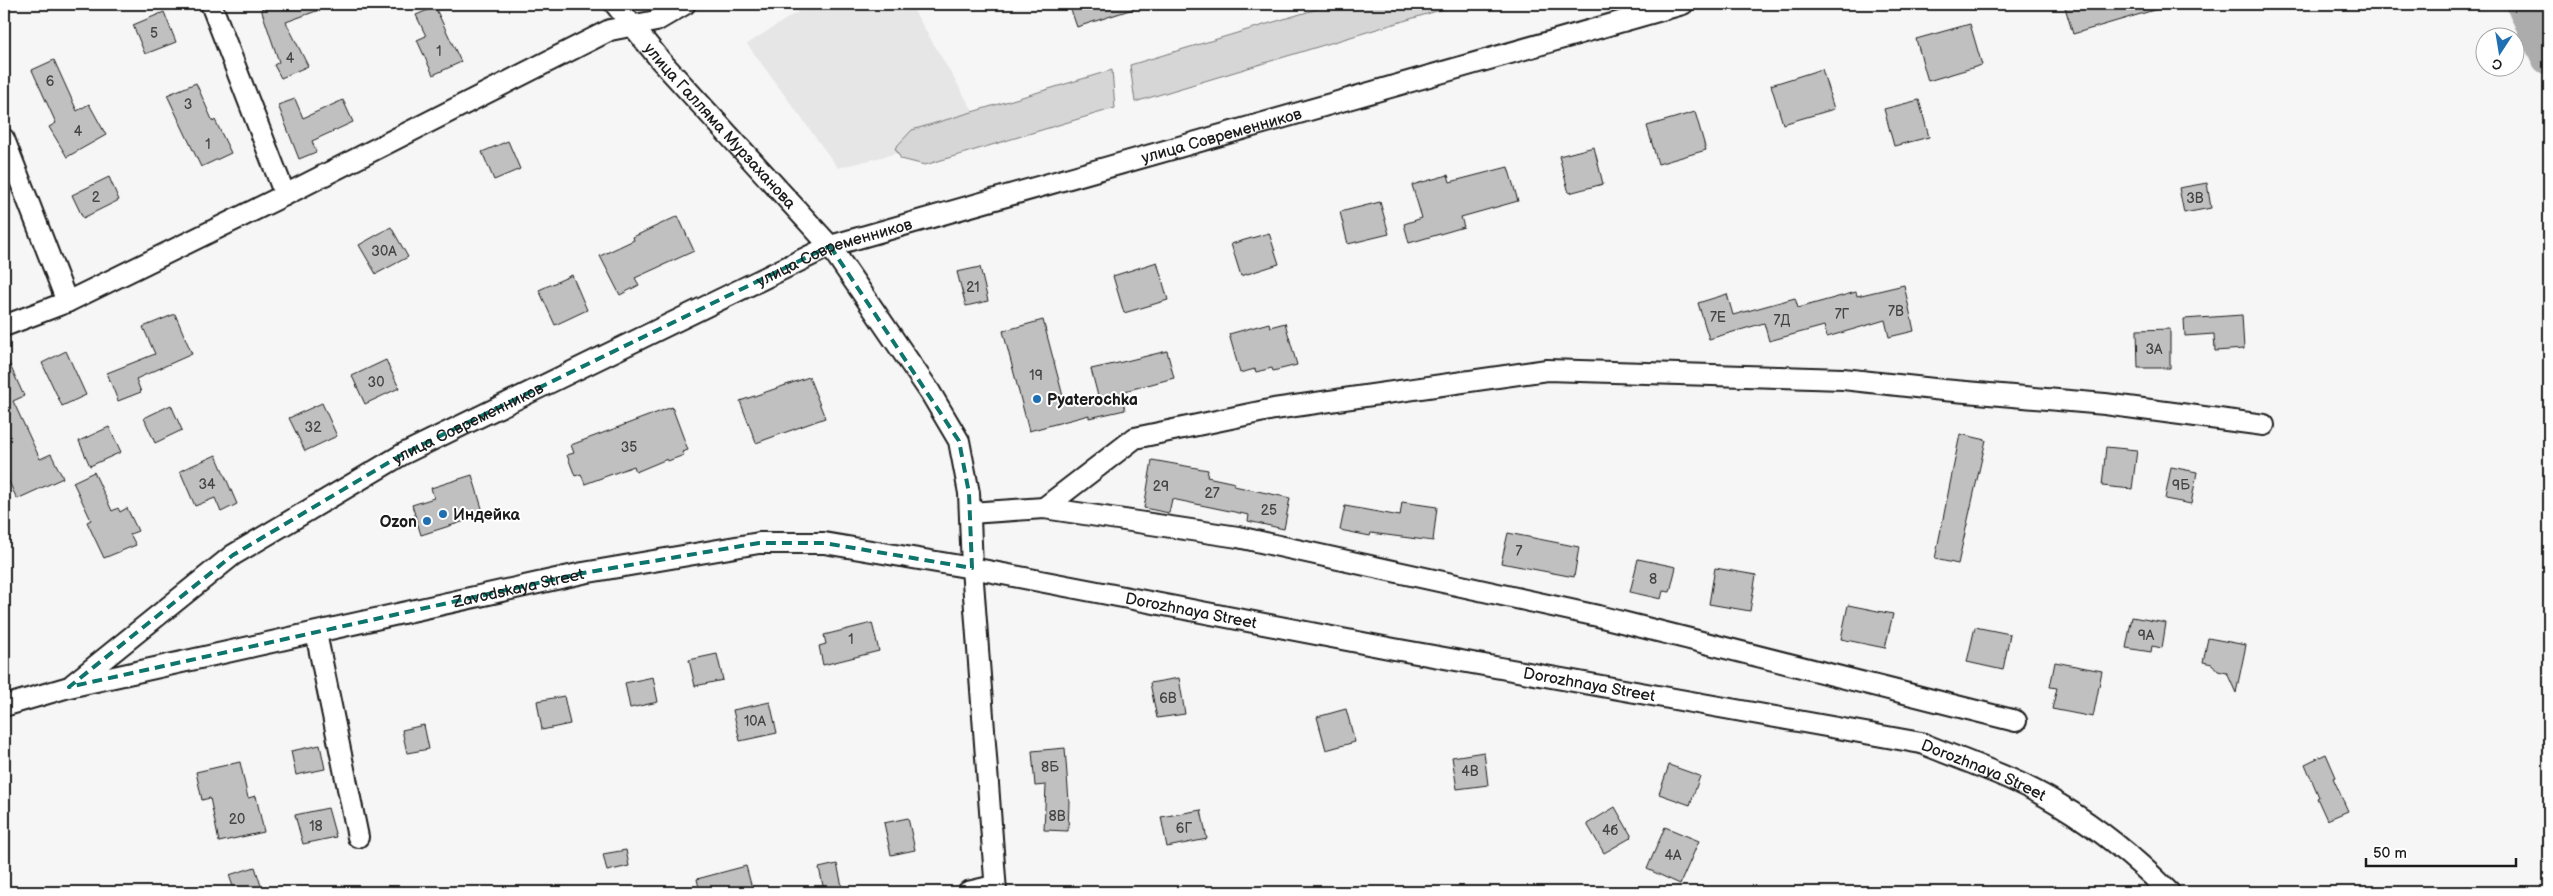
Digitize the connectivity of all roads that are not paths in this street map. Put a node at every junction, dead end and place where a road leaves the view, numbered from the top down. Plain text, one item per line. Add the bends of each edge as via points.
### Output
1 (211, 4) edge
2 (615, 4) edge
3 (684, 4) edge
4 (1683, 4) edge
5 (633, 27) junction
6 (4, 139) edge
7 (285, 195) junction
8 (830, 246) junction
9 (67, 302) junction
10 (4, 326) edge
11 (2264, 425) dead end
12 (1044, 508) junction
13 (970, 513) junction
14 (972, 568) junction
15 (316, 633) junction
16 (69, 686) junction
17 (4, 706) edge
18 (2016, 721) dead end
19 (358, 836) dead end
20 (995, 889) edge
21 (968, 892) edge
22 (2169, 892) edge

1 - 7 street
2 - 5 street, улица Галляма Мурзаханова
3 - 5 street via 656,21
4 - 8 street, улица Современников
5 - 7 street via 610,30
5 - 8 street, улица Галляма Мурзаханова
6 - 9 street
7 - 9 street
8 - 13 street, улица Галляма Мурзаханова via 930,392 959,441
8 - 16 street, улица Современников via 403,454 233,555
9 - 10 street
11 - 12 street via 2105,404 1843,378 1547,370 1274,409 1135,438
12 - 13 street
12 - 18 street via 1238,537 1416,575 1598,616
13 - 14 street, улица Галляма Мурзаханова
14 - 15 street, Zavodskaya Street via 824,543 760,543 583,573
14 - 20 street, улица Галляма Мурзаханова
14 - 22 street, Dorozhnaya Street via 1394,649 1921,743 2059,804 2131,855
15 - 16 street, Zavodskaya Street
15 - 19 street
16 - 17 street, Zavodskaya Street
20 - 21 street

